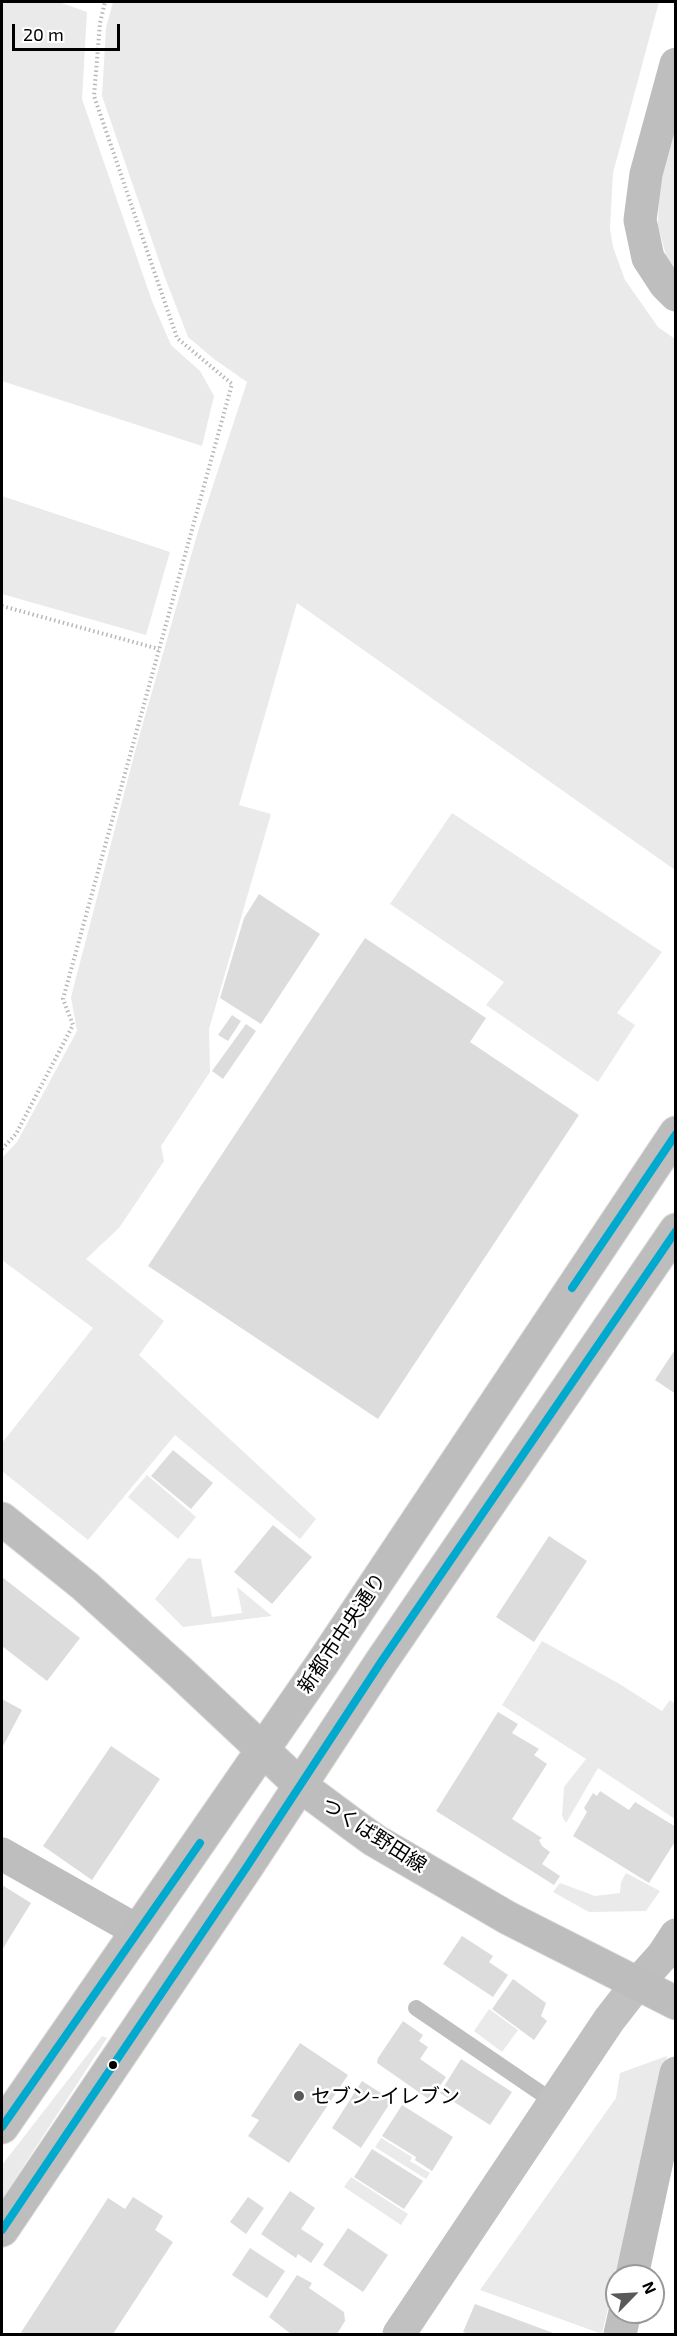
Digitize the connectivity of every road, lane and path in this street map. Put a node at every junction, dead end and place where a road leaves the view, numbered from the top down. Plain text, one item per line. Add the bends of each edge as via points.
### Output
1 (105, 2) edge
2 (675, 64) edge
3 (675, 295) edge
4 (2, 606) edge
5 (159, 649) junction
6 (675, 1133) edge
7 (2, 1149) edge
8 (675, 1230) edge
9 (2, 1519) edge
10 (261, 1751) junction
11 (301, 1786) junction
12 (2, 1854) edge
13 (138, 1931) junction
14 (675, 1935) edge
15 (638, 1984) junction
16 (675, 2003) edge
17 (416, 2008) dead end
18 (675, 2073) edge
19 (554, 2102) junction
20 (2, 2127) edge
21 (2, 2230) edge
22 (635, 2264) edge
23 (399, 2334) edge

1 - 5 path via 94,96 177,338 232,384
2 - 3 street via 646,174 640,220 648,258
4 - 5 path
5 - 7 path via 63,999 73,1025 16,1134
6 - 10 main road, 新都市中央通り
8 - 11 main road
9 - 10 main road, つくば野田線 via 93,1594
10 - 11 main road, つくば野田線
10 - 13 main road, 新都市中央通り
11 - 15 main road, つくば野田線 via 374,1840 508,1918
11 - 21 main road
12 - 13 street
13 - 20 main road, 新都市中央通り
14 - 15 street
15 - 16 main road, つくば野田線
15 - 19 street
17 - 19 lane
18 - 22 street
19 - 23 street

